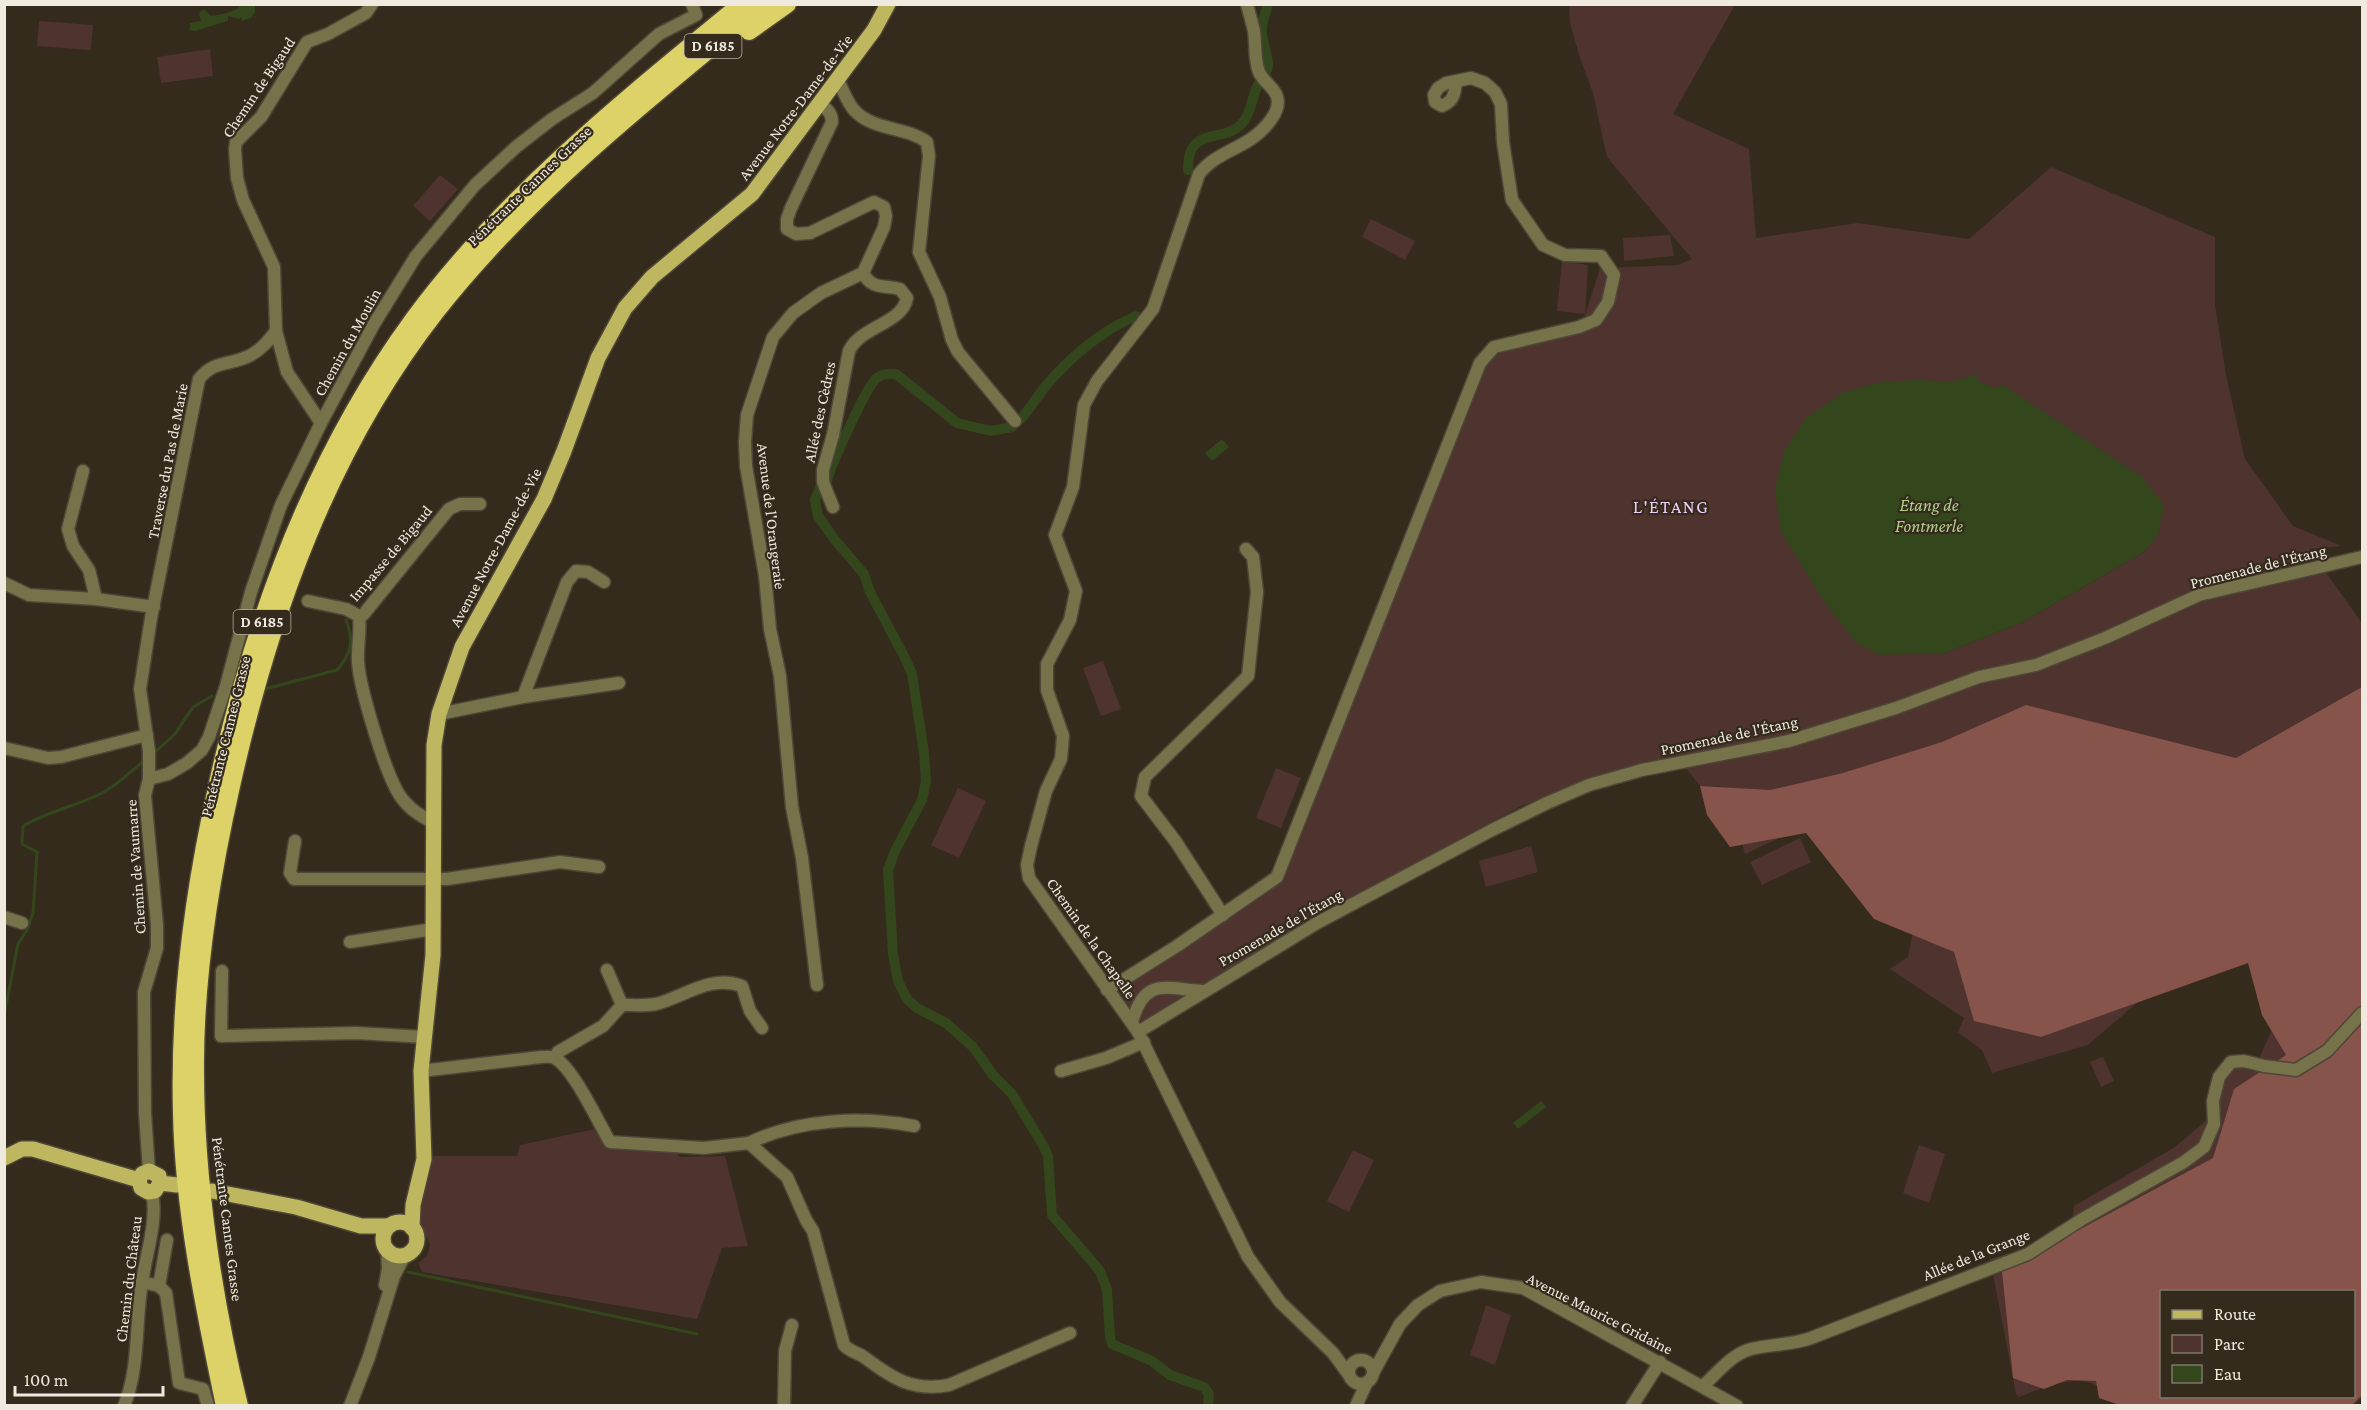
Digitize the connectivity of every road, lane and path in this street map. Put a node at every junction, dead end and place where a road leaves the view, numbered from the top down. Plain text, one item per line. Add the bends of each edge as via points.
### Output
1 (372, 4) edge
2 (692, 4) edge
3 (742, 4) edge
4 (764, 4) edge
5 (787, 4) edge
6 (888, 4) edge
7 (1247, 4) edge
8 (838, 80) junction
9 (1455, 81) dead end
10 (663, 89) junction
11 (820, 104) junction
12 (863, 273) junction
13 (276, 331) junction
14 (1015, 421) dead end
15 (321, 423) junction
16 (83, 471) dead end
17 (480, 504) dead end
18 (833, 507) dead end
19 (1246, 549) dead end
20 (2362, 557) edge
21 (604, 582) dead end
22 (4, 583) edge
23 (96, 599) junction
24 (308, 601) dead end
25 (154, 607) junction
26 (359, 616) junction
27 (619, 683) dead end
28 (523, 698) junction
29 (440, 714) junction
30 (147, 735) junction
31 (4, 748) edge
32 (149, 779) junction
33 (434, 823) junction
34 (295, 841) dead end
35 (599, 867) dead end
36 (433, 878) junction
37 (1223, 915) junction
38 (4, 917) edge
39 (22, 923) dead end
40 (433, 929) junction
41 (350, 942) dead end
42 (607, 970) dead end
43 (222, 971) dead end
44 (817, 985) dead end
45 (1107, 990) junction
46 (1205, 991) junction
47 (622, 1005) junction
48 (2362, 1013) edge
49 (762, 1028) dead end
50 (1138, 1032) junction
51 (425, 1037) junction
52 (555, 1058) junction
53 (421, 1071) junction
54 (1061, 1071) dead end
55 (914, 1126) dead end
56 (423, 1143) junction
57 (749, 1143) junction
58 (4, 1158) edge
59 (144, 1176) junction
60 (177, 1185) dead end
61 (156, 1187) junction
62 (212, 1191) dead end
63 (392, 1225) junction
64 (362, 1226) junction
65 (412, 1228) junction
66 (167, 1240) dead end
67 (385, 1246) junction
68 (405, 1255) junction
69 (142, 1282) junction
70 (159, 1286) junction
71 (792, 1325) dead end
72 (1070, 1333) dead end
73 (1388, 1343) junction
74 (1333, 1353) junction
75 (1358, 1361) junction
76 (1660, 1362) junction
77 (1350, 1378) junction
78 (1370, 1378) junction
79 (1703, 1386) junction
80 (355, 1390) junction
81 (124, 1406) edge
82 (208, 1406) edge
83 (225, 1406) edge
84 (239, 1406) edge
85 (350, 1406) edge
86 (784, 1406) edge
87 (1355, 1406) edge
88 (1632, 1406) edge
89 (1737, 1406) edge

1 - 13 street, Chemin de Bigaud via 366,13 307,42 261,117 236,142 237,178 243,200 274,267
2 - 15 street, Chemin du Moulin via 696,15 659,34 593,93 516,147 475,185 416,256
3 - 83 highway, Pénétrante Cannes Grasse / D 6185 via 588,133 516,202 436,290 346,424 283,562 253,649 223,759 196,895 184,1007 184,1149 198,1261
4 - 10 highway, Pénétrante Cannes Grasse / D 6185
5 - 10 highway
6 - 8 main road, Avenue Notre-Dame-de-Vie
7 - 45 street, Chemin de la Chapelle via 1263,78 1277,95 1278,105 1268,125 1219,155 1199,174 1153,309 1097,381 1084,405 1073,487 1055,534 1076,591 1070,620 1047,664 1047,690 1063,736 1061,759 1046,791 1027,865 1029,878
8 - 11 main road, Avenue Notre-Dame-de-Vie
8 - 14 street via 853,109 868,122 917,134 927,142 929,156 919,252 940,297 958,352
9 - 37 street via 1471,78 1495,92 1501,104 1512,200 1543,244 1564,255 1601,256 1614,275 1608,302 1596,320 1494,347 1480,363 1280,872 1274,881
10 - 84 highway, Pénétrante Cannes Grasse / D 6185 via 525,212 471,270 413,342 360,427 326,492 271,635 238,753 213,872 195,1034 197,1137 205,1216
11 - 12 street via 829,111 832,122 791,208 788,229 796,234 810,233 874,202 884,207 884,227
11 - 29 main road, Avenue Notre-Dame-de-Vie via 752,194 652,277 625,308 598,358 544,499 462,647
12 - 18 street, Allée des Cèdres via 878,287 900,289 906,305 861,335 849,351 823,470
12 - 44 street, Avenue de l'Orangeraie via 821,293 793,313 773,337 747,415 745,442 765,576 766,608 780,676 792,807
13 - 15 street, Chemin de Bigaud via 287,372
13 - 25 street, Traverse du Pas de Marie via 250,356 208,369 199,379
15 - 32 street, Chemin du Moulin via 281,505 209,736 202,750 187,763
16 - 23 street via 68,530 73,546 89,570
17 - 26 street, Impasse de Bigaud via 460,504 449,509
19 - 37 street via 1253,556 1257,592 1248,676 1145,777 1142,787 1142,796
20 - 46 street, Promenade de l'Étang via 2199,595 2036,665 1979,677 1789,741 1642,770 1589,785 1492,830 1326,918
21 - 28 street via 588,572 576,571 567,582
22 - 23 street via 29,595
23 - 25 street
24 - 26 street, Impasse de Bigaud via 346,609
25 - 30 street, Chemin de Vaumarre via 140,689
26 - 33 street, Impasse de Bigaud via 358,664 378,742 393,783 407,804
27 - 28 street
28 - 29 street
29 - 33 main road, Avenue Notre-Dame-de-Vie via 433,764
30 - 31 street via 62,757 48,758
30 - 32 street, Chemin de Vaumarre
32 - 59 street, Chemin de Vaumarre via 145,795 157,948 144,992
33 - 36 main road, Avenue Notre-Dame-de-Vie
34 - 36 street via 290,873 294,879
35 - 36 street via 560,862
36 - 40 main road, Avenue Notre-Dame-de-Vie
37 - 45 street
38 - 39 street
40 - 41 street
40 - 51 main road, Avenue Notre-Dame-de-Vie
42 - 47 street
43 - 51 street via 221,1036 356,1033
45 - 50 street, Chemin de la Chapelle
46 - 50 street, Promenade de l'Étang
46 - 50 street via 1153,989 1141,997
47 - 49 street via 656,1004 688,990 730,981 742,986 750,1011
47 - 52 street via 603,1026 558,1052
48 - 79 street, Allée de la Grange via 2327,1051 2296,1070 2231,1062 2219,1077 2213,1101 2214,1124 2204,1147 2028,1254 1793,1345 1749,1350
50 - 54 street, Promenade de l'Étang via 1106,1058
50 - 74 street, Chemin de la Chapelle via 1248,1257 1280,1302
51 - 53 main road, Avenue Notre-Dame-de-Vie
52 - 53 street
52 - 57 street via 576,1083 610,1142 704,1148
53 - 56 main road, Avenue Notre-Dame-de-Vie
55 - 57 street via 850,1121 805,1125 773,1131
56 - 63 main road, Avenue Notre-Dame-de-Vie via 407,1200
56 - 65 main road, Avenue Notre-Dame-de-Vie via 423,1171 413,1205
57 - 72 street via 787,1177 813,1231 844,1345 890,1376 928,1387 950,1385
58 - 59 main road via 22,1149 33,1149
59 - 61 main road via 159,1176
60 - 61 main road
61 - 69 street, Chemin du Château
62 - 64 main road via 297,1207
63 - 64 main road
63 - 65 main road via 404,1223
63 - 67 main road via 384,1234
64 - 67 main road
65 - 68 main road via 416,1245
66 - 70 street
67 - 68 main road via 395,1255
67 - 80 street via 386,1280
68 - 80 street via 394,1276
69 - 70 street
69 - 81 street, Chemin du Château via 133,1379
70 - 82 street via 166,1293 179,1383 202,1389
71 - 86 street via 785,1351
73 - 75 street, Avenue Maurice Gridaine
73 - 76 street, Avenue Maurice Gridaine via 1418,1305 1440,1291 1481,1282 1523,1288
73 - 78 street, Avenue Maurice Gridaine
74 - 75 street, Chemin de la Chapelle
74 - 77 street, Chemin de la Chapelle
75 - 77 street via 1349,1369
75 - 78 street via 1371,1366
76 - 79 street, Avenue Maurice Gridaine
76 - 88 street
77 - 78 street via 1359,1384
77 - 87 street
78 - 87 street, Avenue Maurice Gridaine
79 - 89 street, Avenue Maurice Gridaine
80 - 85 street

